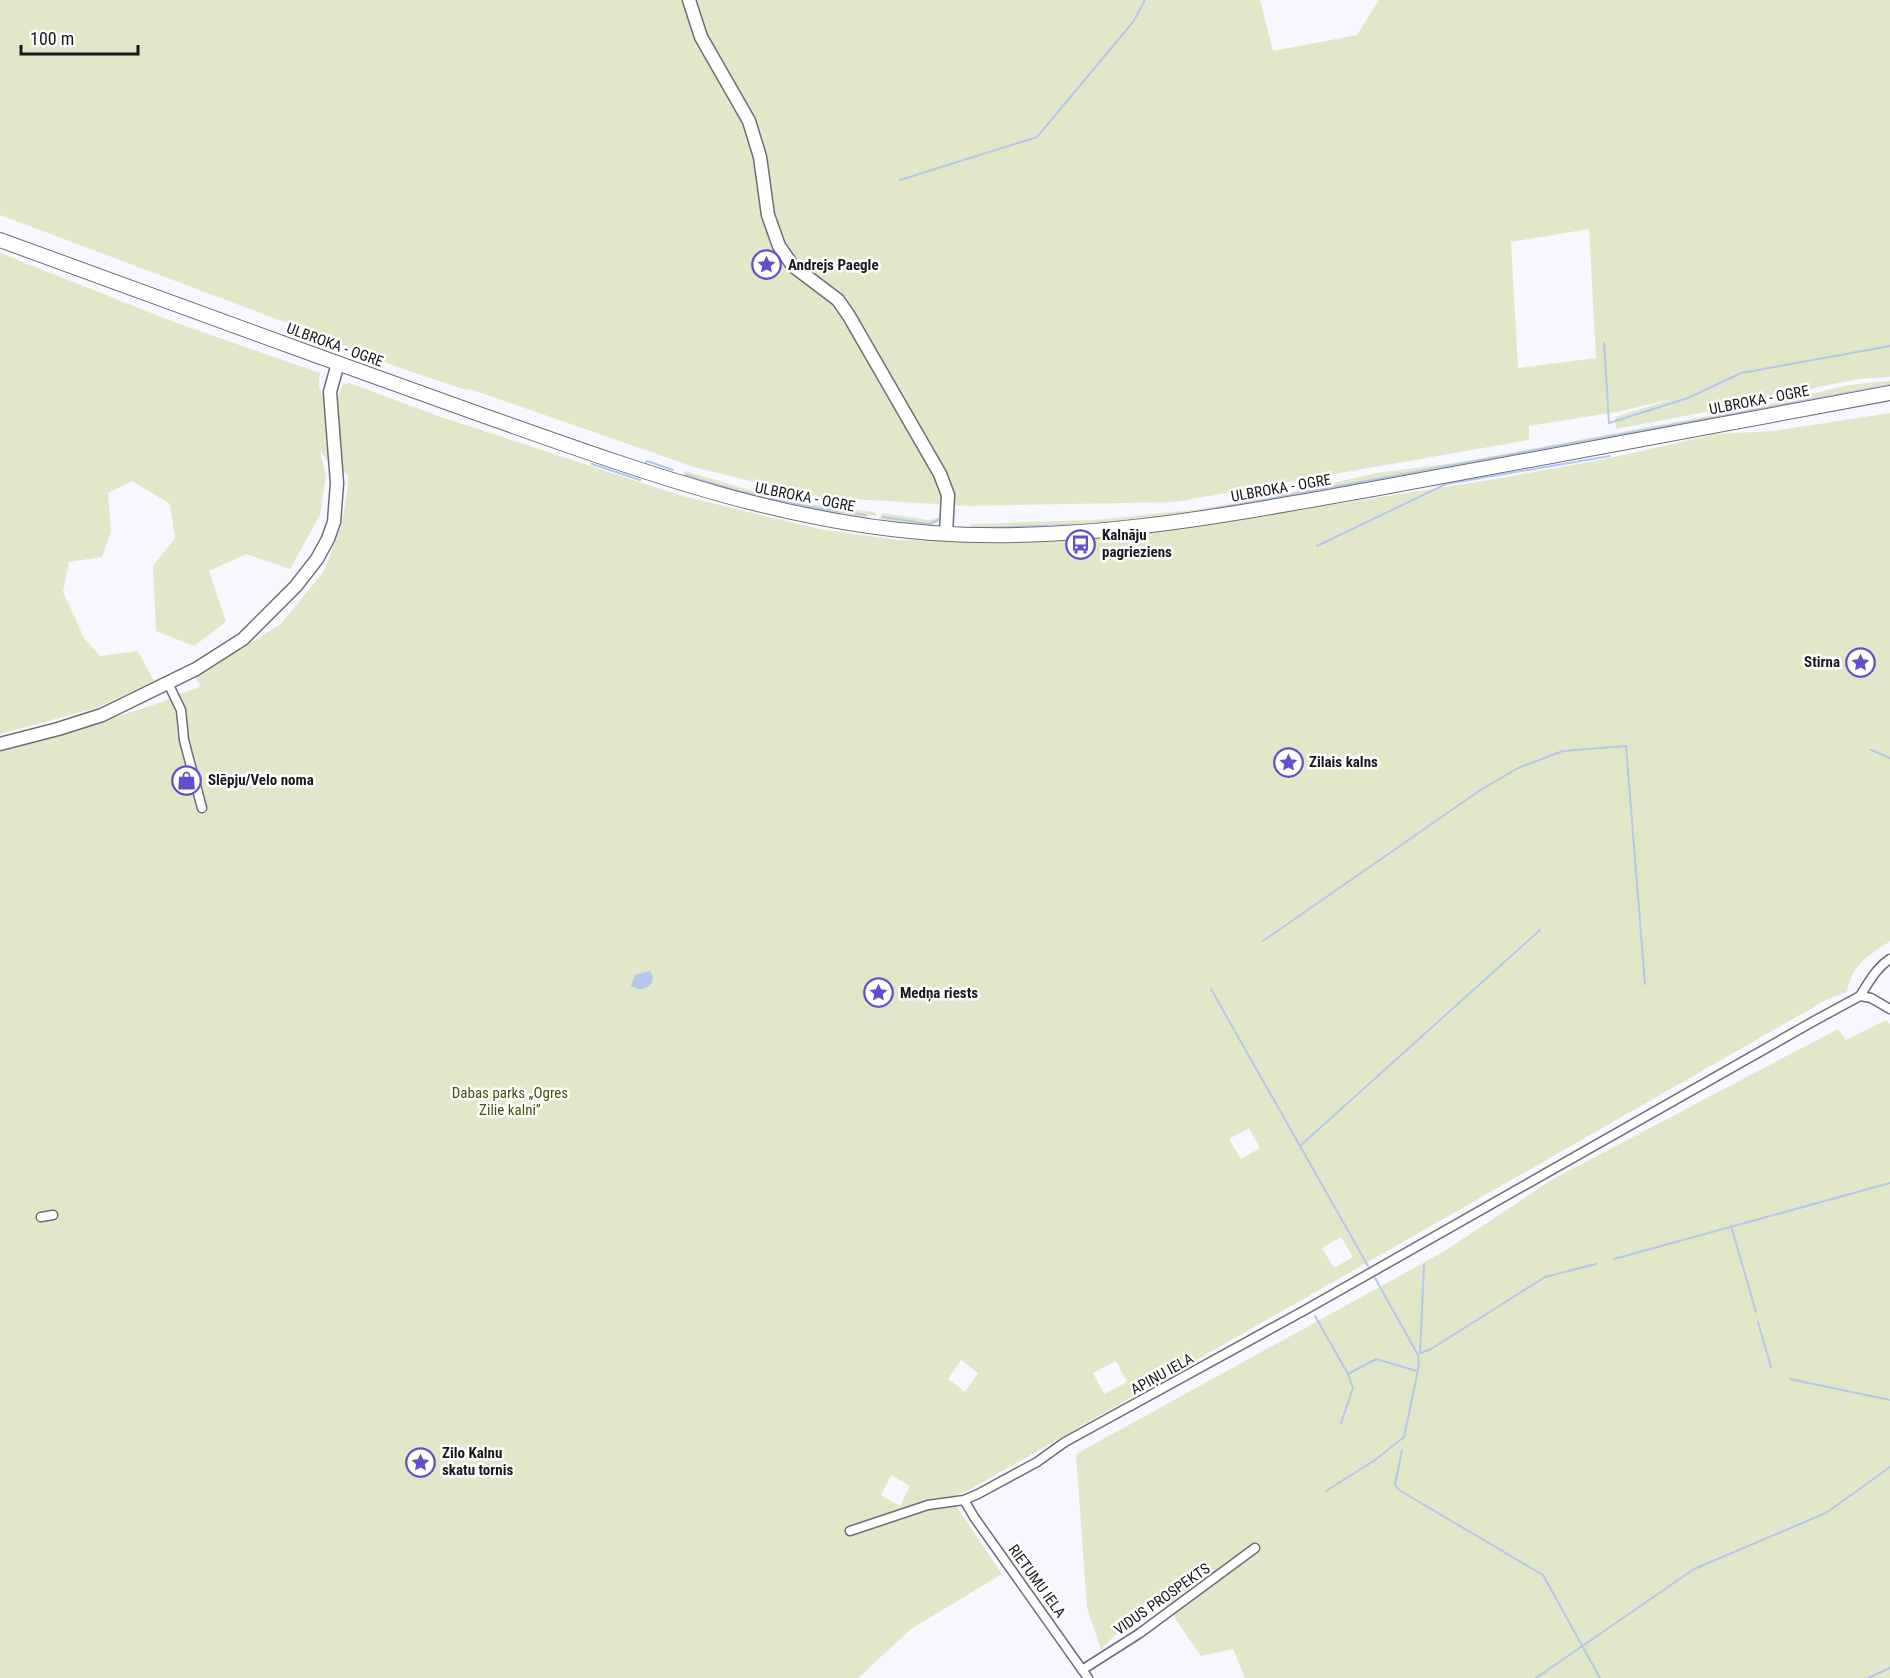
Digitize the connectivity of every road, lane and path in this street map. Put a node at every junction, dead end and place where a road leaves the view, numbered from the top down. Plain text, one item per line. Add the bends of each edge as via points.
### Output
1 (689, 0) edge
2 (0, 240) edge
3 (338, 363) junction
4 (1890, 393) edge
5 (946, 534) junction
6 (168, 683) junction
7 (0, 744) edge
8 (202, 808) dead end
9 (1890, 960) edge
10 (1860, 996) junction
11 (1890, 1010) edge
12 (53, 1215) dead end
13 (41, 1217) dead end
14 (964, 1500) junction
15 (850, 1532) dead end
16 (1255, 1548) dead end
17 (1082, 1670) junction
18 (1088, 1678) edge

1 - 5 street via 701,37 749,121 760,157 768,215 779,246 793,266 837,300 849,316 940,474 948,495
2 - 3 main road, ULBROKA - OGRE
3 - 5 main road, ULBROKA - OGRE via 660,477 757,505 825,520
3 - 6 street via 330,392 337,506 328,539 296,586 243,639
4 - 5 main road, ULBROKA - OGRE via 1189,521 1084,533
6 - 7 street via 102,715
6 - 8 street via 181,710 184,740
9 - 10 street
10 - 11 street
10 - 14 street, APIŅU IELA
12 - 13 street
14 - 15 street, APIŅU IELA via 928,1505
14 - 17 street, RIETUMU IELA
16 - 17 street, VIDUS PROSPEKTS via 1140,1633
17 - 18 street, RIETUMU IELA

